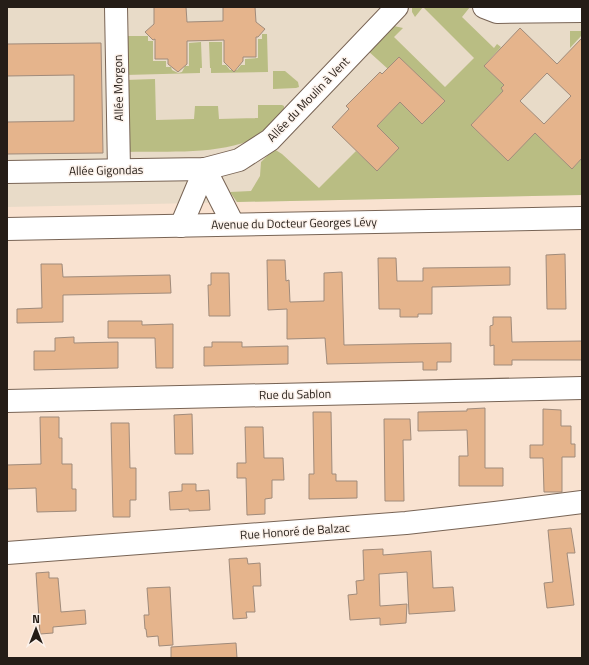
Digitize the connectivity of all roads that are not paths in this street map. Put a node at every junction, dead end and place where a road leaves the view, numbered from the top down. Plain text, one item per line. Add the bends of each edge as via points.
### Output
1 (116, 7) edge
2 (397, 7) edge
3 (484, 7) edge
4 (582, 11) edge
5 (205, 169) junction
6 (119, 170) junction
7 (7, 172) edge
8 (582, 218) edge
9 (233, 224) junction
10 (181, 226) junction
11 (7, 229) edge
12 (582, 388) edge
13 (7, 401) edge
14 (582, 502) edge
15 (7, 553) edge

1 - 6 street, Allée Morgon
2 - 5 street, Allée du Moulin à Vent via 270,140 239,160
3 - 4 street via 497,12
5 - 6 street, Allée Gigondas
5 - 9 street
5 - 10 street
6 - 7 street, Allée Gigondas
8 - 9 street, Avenue du Docteur Georges Lévy
9 - 10 street, Avenue du Docteur Georges Lévy
10 - 11 street, Avenue du Docteur Georges Lévy
12 - 13 street, Rue du Sablon
14 - 15 street, Rue Honoré de Balzac via 406,523

